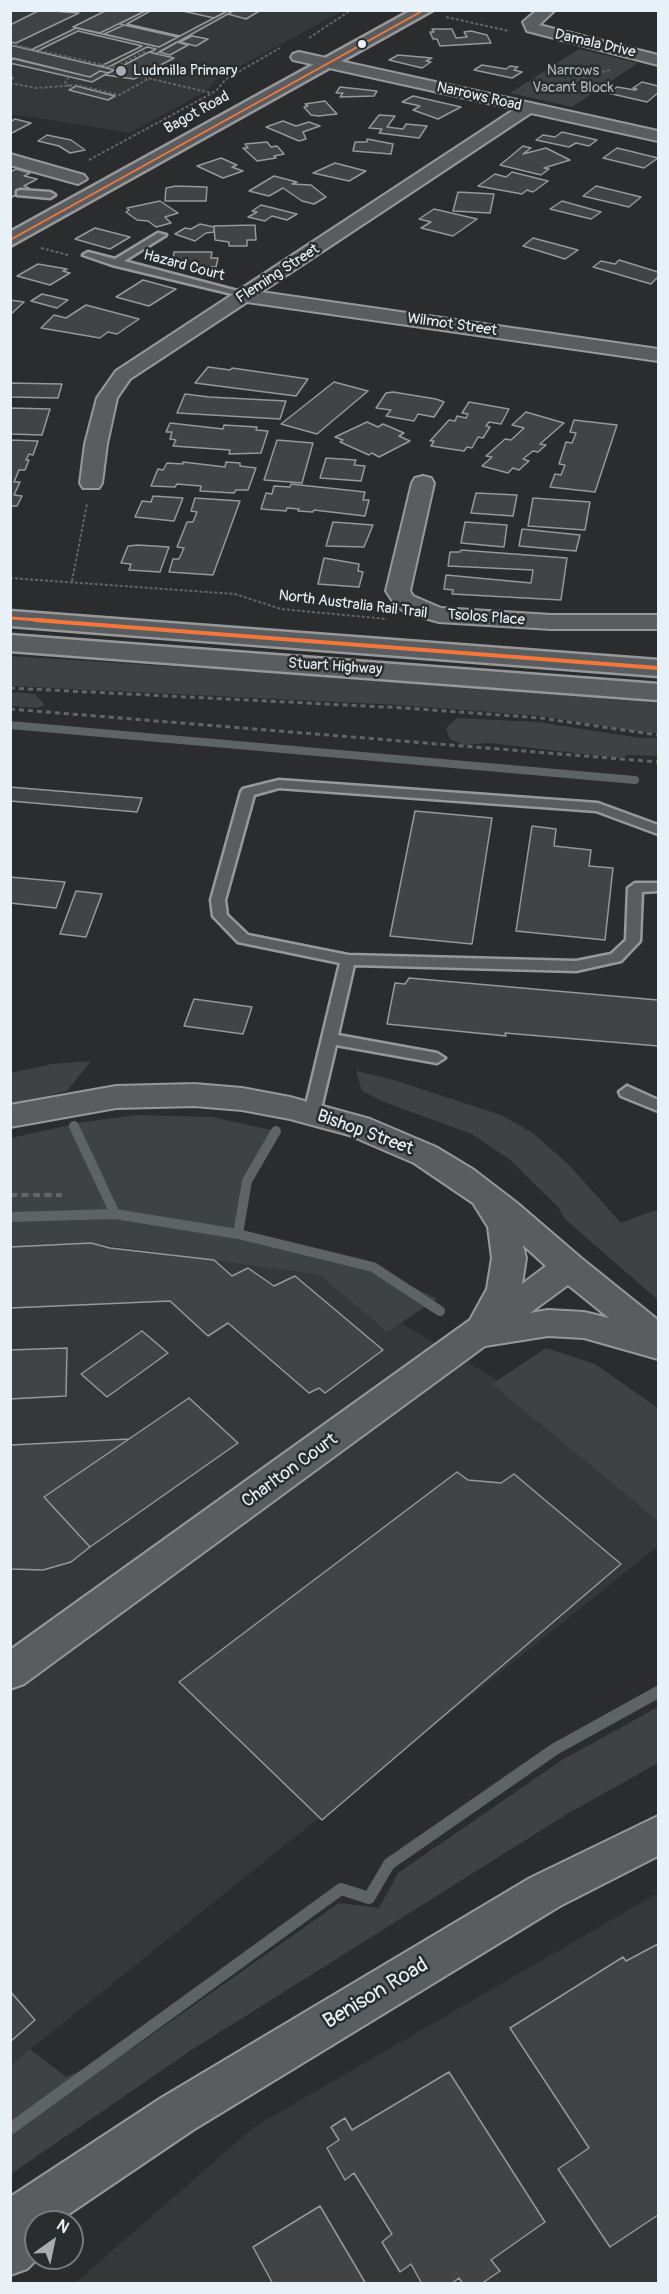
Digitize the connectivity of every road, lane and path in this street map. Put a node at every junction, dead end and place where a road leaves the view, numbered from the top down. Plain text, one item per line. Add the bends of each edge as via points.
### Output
1 (425, 10) edge
2 (548, 10) edge
3 (348, 11) edge
4 (313, 42) joint
5 (10, 44) edge
6 (294, 51) junction
7 (147, 53) dead end
8 (658, 60) edge
9 (331, 64) junction
10 (116, 68) junction
11 (279, 68) dead end
12 (111, 69) dead end
13 (614, 69) dead end
14 (10, 72) edge
15 (140, 76) dead end
16 (69, 78) dead end
17 (150, 78) junction
18 (11, 81) edge
19 (66, 86) junction
20 (72, 88) dead end
21 (212, 93) junction
22 (528, 108) junction
23 (658, 136) edge
24 (10, 159) edge
25 (98, 168) dead end
26 (71, 176) junction
27 (20, 193) dead end
28 (50, 195) junction
29 (95, 195) junction
30 (20, 211) dead end
31 (161, 235) dead end
32 (10, 240) edge
33 (34, 246) dead end
34 (10, 255) edge
35 (88, 255) joint
36 (116, 263) junction
37 (245, 296) junction
38 (658, 355) edge
39 (91, 483) joint
40 (423, 483) dead end
41 (10, 578) edge
42 (72, 581) junction
43 (10, 618) edge
44 (389, 620) dead end
45 (658, 622) edge
46 (10, 642) edge
47 (658, 668) edge
48 (10, 688) edge
49 (658, 692) edge
50 (10, 709) edge
51 (658, 735) edge
52 (658, 762) edge
53 (658, 830) edge
54 (658, 887) edge
55 (348, 960) junction
56 (332, 1039) junction
57 (437, 1058) dead end
58 (627, 1092) dead end
59 (658, 1106) edge
60 (312, 1113) junction
61 (10, 1116) edge
62 (477, 1190) junction
63 (10, 1195) edge
64 (62, 1195) dead end
65 (569, 1268) junction
66 (477, 1335) junction
67 (658, 1339) edge
68 (658, 1348) edge
69 (10, 1672) edge
70 (658, 1835) edge
71 (101, 2165) junction
72 (54, 2210) edge
73 (10, 2225) edge
74 (24, 2239) edge
75 (10, 2252) edge

1 - 9 main road, Bagot Road
2 - 8 street, Damala Drive via 531,22 532,28
3 - 4 path
4 - 6 main road
5 - 10 path
6 - 9 street, Narrows Road
6 - 11 main road
6 - 21 path via 268,52 255,64 226,79
7 - 10 path
9 - 22 street, Narrows Road
9 - 29 main road, Bagot Road
10 - 12 path
13 - 22 path via 541,95
14 - 18 path
15 - 17 path
16 - 19 path
17 - 19 path via 119,95
17 - 21 path
18 - 19 path via 41,88
19 - 20 path
21 - 26 path
22 - 23 street, Narrows Road
22 - 37 street, Fleming Street
24 - 26 street
25 - 26 main road
26 - 28 main road
27 - 28 lane
28 - 30 main road
29 - 32 main road, Bagot Road
29 - 34 main road, Bagot Road
31 - 36 lane, Hazard Court
33 - 35 path via 81,259
35 - 36 lane, Hazard Court
36 - 37 lane, Hazard Court
37 - 38 street, Wilmot Street
37 - 39 street, Fleming Street via 120,378 107,398
39 - 42 path
40 - 45 street, Tsolos Place via 398,591 415,608 439,615 540,622
41 - 42 path, North Australia Rail Trail
42 - 44 path, North Australia Rail Trail via 236,594 281,609
43 - 47 main road, Stuart Highway
46 - 49 main road, Stuart Highway
48 - 51 path via 405,708 541,718
50 - 52 path
53 - 55 lane via 598,807 279,784 248,792 218,900 220,916 243,939
54 - 55 lane via 635,888 633,941 616,958 576,966
55 - 56 lane
56 - 57 lane
56 - 60 lane
58 - 59 lane
60 - 61 street, Bishop Street via 242,1099 171,1094 94,1099
60 - 62 street, Bishop Street via 395,1141 444,1166
62 - 65 street, Bishop Street
62 - 66 street via 498,1215 509,1246 504,1289
63 - 64 path
65 - 66 street, Charlton Court
65 - 67 street, Bishop Street
66 - 68 street via 548,1323 584,1325 633,1337
66 - 69 street, Charlton Court
70 - 71 street, Benison Road via 545,1892 177,2114
71 - 72 street, Benison Road
71 - 73 street, Benison Road
74 - 75 street

